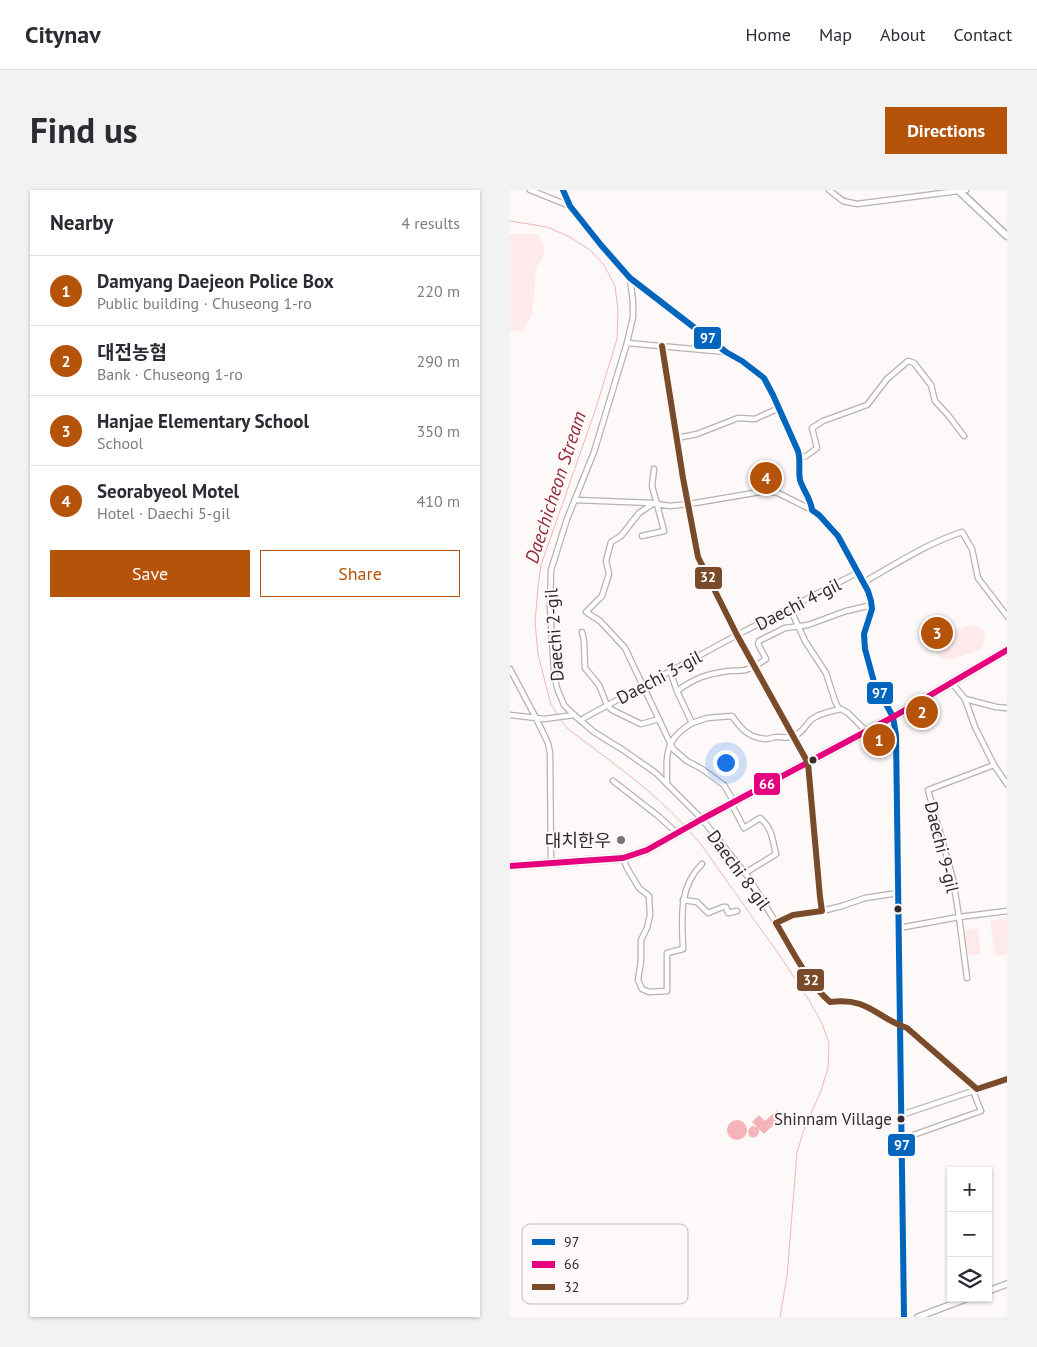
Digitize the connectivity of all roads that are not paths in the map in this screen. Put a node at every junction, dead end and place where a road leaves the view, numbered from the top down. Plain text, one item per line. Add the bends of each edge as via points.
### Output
1 (530, 190) edge
2 (563, 190) edge
3 (829, 190) edge
4 (961, 191) edge
5 (570, 206) junction
6 (1007, 236) edge
7 (630, 278) junction
8 (627, 343) junction
9 (662, 346) junction
10 (726, 352) junction
11 (778, 408) junction
12 (964, 436) dead end
13 (677, 438) junction
14 (799, 458) junction
15 (654, 469) dead end
16 (575, 500) junction
17 (656, 504) junction
18 (688, 504) junction
19 (812, 510) junction
20 (642, 536) dead end
21 (859, 572) junction
22 (864, 582) junction
23 (872, 604) junction
24 (790, 608) junction
25 (1007, 616) edge
26 (798, 626) junction
27 (582, 632) dead end
28 (737, 635) junction
29 (1007, 650) edge
30 (754, 666) junction
31 (510, 669) edge
32 (670, 671) junction
33 (952, 683) junction
34 (642, 685) junction
35 (677, 691) junction
36 (965, 699) junction
37 (608, 705) junction
38 (1007, 708) edge
39 (840, 709) junction
40 (510, 715) edge
41 (574, 715) junction
42 (893, 717) junction
43 (536, 718) junction
44 (659, 719) junction
45 (581, 721) junction
46 (692, 723) junction
47 (866, 732) junction
48 (794, 737) junction
49 (671, 743) junction
50 (808, 763) junction
51 (994, 765) junction
52 (613, 781) dead end
53 (667, 784) junction
54 (1007, 784) edge
55 (732, 802) junction
56 (702, 819) junction
57 (677, 833) junction
58 (623, 858) junction
59 (551, 863) junction
60 (702, 864) dead end
61 (510, 866) edge
62 (745, 873) junction
63 (898, 894) junction
64 (683, 900) junction
65 (737, 911) dead end
66 (822, 911) junction
67 (1007, 911) edge
68 (959, 917) junction
69 (776, 923) junction
70 (899, 928) junction
71 (967, 978) dead end
72 (900, 1026) junction
73 (1007, 1079) edge
74 (975, 1090) junction
75 (901, 1115) junction
76 (902, 1139) junction
77 (1007, 1284) edge
78 (992, 1290) edge
79 (957, 1302) edge
80 (904, 1317) edge
81 (918, 1317) edge

1 - 5 street
2 - 5 street
3 - 4 street via 843,201 857,204
4 - 6 main road
5 - 7 street
7 - 8 street, Daechi 2-gil via 633,317
7 - 10 street
8 - 9 street
8 - 16 street, Daechi 2-gil via 594,452
9 - 10 street
9 - 13 street, Daechi 4-gil
10 - 11 street via 764,378
11 - 13 street via 754,419 738,418
11 - 14 street
12 - 14 street via 935,400 930,385 908,361 887,378 867,405 812,428 816,448
13 - 18 street, Daechi 4-gil
14 - 19 street via 800,477
15 - 17 street via 652,486
16 - 17 street
16 - 41 street, Daechi 2-gil via 551,570 550,598 557,688 564,705
17 - 18 street
17 - 20 street via 664,531
17 - 34 street via 639,513 621,536 611,542 602,596 586,612 600,621 625,648
18 - 19 street via 766,491 778,493
18 - 28 street, Daechi 4-gil via 698,557
19 - 21 street via 837,535
21 - 22 street
21 - 24 street, Daechi 4-gil
22 - 23 street
22 - 25 street via 900,560 962,532 972,549 978,578
23 - 26 street
23 - 42 street via 864,634 865,648 874,682
24 - 26 street
24 - 28 street, Daechi 4-gil
26 - 30 street via 759,641 766,659
26 - 39 street via 826,673
27 - 37 street via 585,668 599,685
28 - 30 street, Daechi 4-gil
28 - 32 street, Daechi 3-gil
29 - 33 main road
30 - 35 street via 710,674 692,680
30 - 48 street, Daechi 4-gil
31 - 43 street
32 - 34 street, Daechi 3-gil
32 - 35 street
33 - 36 street
33 - 42 main road
34 - 37 street, Daechi 3-gil
34 - 44 street
35 - 46 street
36 - 38 street
36 - 51 street via 974,727
37 - 44 street via 641,724
37 - 45 street, Daechi 3-gil
39 - 47 street via 845,710
39 - 48 street via 812,719
40 - 43 street
41 - 43 street
41 - 45 street, Daechi 2-gil
42 - 47 main road
42 - 63 street via 896,734
43 - 59 street via 550,753
44 - 49 street
45 - 53 street, Daechi 2-gil
46 - 48 street via 732,716 742,730 756,738
46 - 49 street
47 - 50 main road
48 - 50 street, Daechi 4-gil
49 - 53 street
49 - 55 street via 687,761 724,785
50 - 55 main road
50 - 66 street
51 - 54 street
51 - 68 street, Daechi 9-gil via 928,790 953,879
52 - 57 street
53 - 56 street, Daechi 2-gil
55 - 56 main road
55 - 62 street via 744,828 760,818 768,826 776,854
56 - 57 main road
56 - 62 street, Daechi 8-gil
57 - 58 main road via 647,850
58 - 59 main road
58 - 64 street via 639,888 649,896 650,915 641,940 638,980 642,989 649,992 667,990 666,953 683,949
59 - 61 main road
60 - 64 street via 696,870
62 - 69 street, Daechi 8-gil
63 - 66 street, Daechi 8-gil via 865,898
63 - 70 street
64 - 65 street via 697,902 708,913 722,907 726,907 728,913
66 - 69 street, Daechi 8-gil via 793,915
67 - 68 street
68 - 70 street, Daechi 9-gil
68 - 71 street
69 - 72 street, Daechi 8-gil via 805,971 830,1002 859,1003
70 - 72 street
72 - 74 street
72 - 75 street
73 - 74 street
74 - 75 street
74 - 76 street via 981,1111
75 - 76 street
76 - 80 street
77 - 78 street
79 - 81 street

